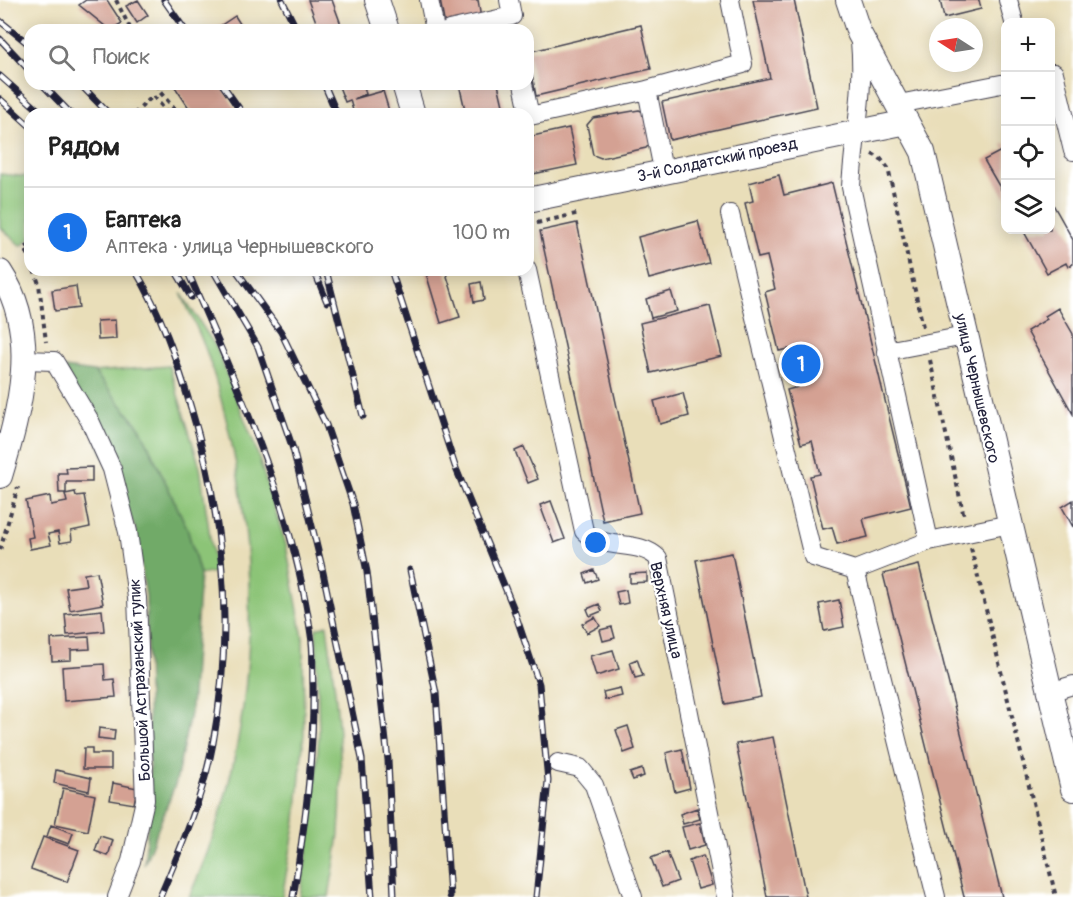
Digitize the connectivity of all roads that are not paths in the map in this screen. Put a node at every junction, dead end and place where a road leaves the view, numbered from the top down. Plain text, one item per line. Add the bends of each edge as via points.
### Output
1 (377, 0) edge
2 (429, 0) edge
3 (509, 0) edge
4 (730, 0) edge
5 (848, 0) edge
6 (1008, 0) edge
7 (1013, 18) edge
8 (385, 24) edge
9 (434, 24) edge
10 (476, 24) edge
11 (859, 33) junction
12 (1055, 77) edge
13 (1001, 84) edge
14 (406, 90) edge
15 (524, 90) edge
16 (647, 90) junction
17 (411, 108) edge
18 (528, 108) edge
19 (903, 113) junction
20 (534, 115) edge
21 (855, 131) junction
22 (1073, 151) edge
23 (663, 170) junction
24 (534, 199) edge
25 (730, 214) dead end
26 (528, 276) edge
27 (3, 277) edge
28 (965, 336) junction
29 (886, 351) junction
30 (25, 360) junction
31 (2, 463) edge
32 (1010, 524) junction
33 (929, 541) junction
34 (855, 570) junction
35 (1073, 685) edge
36 (1050, 692) junction
37 (558, 763) dead end
38 (1073, 789) edge
39 (117, 897) edge
40 (633, 897) edge
41 (726, 897) edge
42 (936, 897) edge

1 - 8 main road
2 - 9 street
3 - 10 street via 512,16
4 - 16 street via 743,64
5 - 11 main road, улица Чернышевского
6 - 7 street
11 - 19 main road, улица Чернышевского
11 - 21 street via 864,75
12 - 22 street
13 - 19 street
14 - 17 main road
15 - 18 street
16 - 20 street
16 - 23 street
19 - 21 main road, 3-й Солдатский проезд
19 - 28 main road, улица Чернышевского via 926,164
21 - 23 main road, 3-й Солдатский проезд
21 - 29 street via 851,187
23 - 24 main road, 3-й Солдатский проезд
25 - 34 street via 813,557
26 - 41 street, Верхняя улица via 584,531 592,539 643,548 657,558
27 - 30 main road via 21,317
28 - 29 street
28 - 32 main road, улица Чернышевского
29 - 33 street
30 - 31 main road via 18,410
30 - 39 street, Большой Астраханский тупик via 54,362 90,422 112,469 128,532 137,598 144,800
32 - 33 street
32 - 36 main road, улица Чернышевского
33 - 34 street
34 - 42 street
35 - 36 street
36 - 38 main road, улица Чернышевского
37 - 40 street via 580,768 594,785

